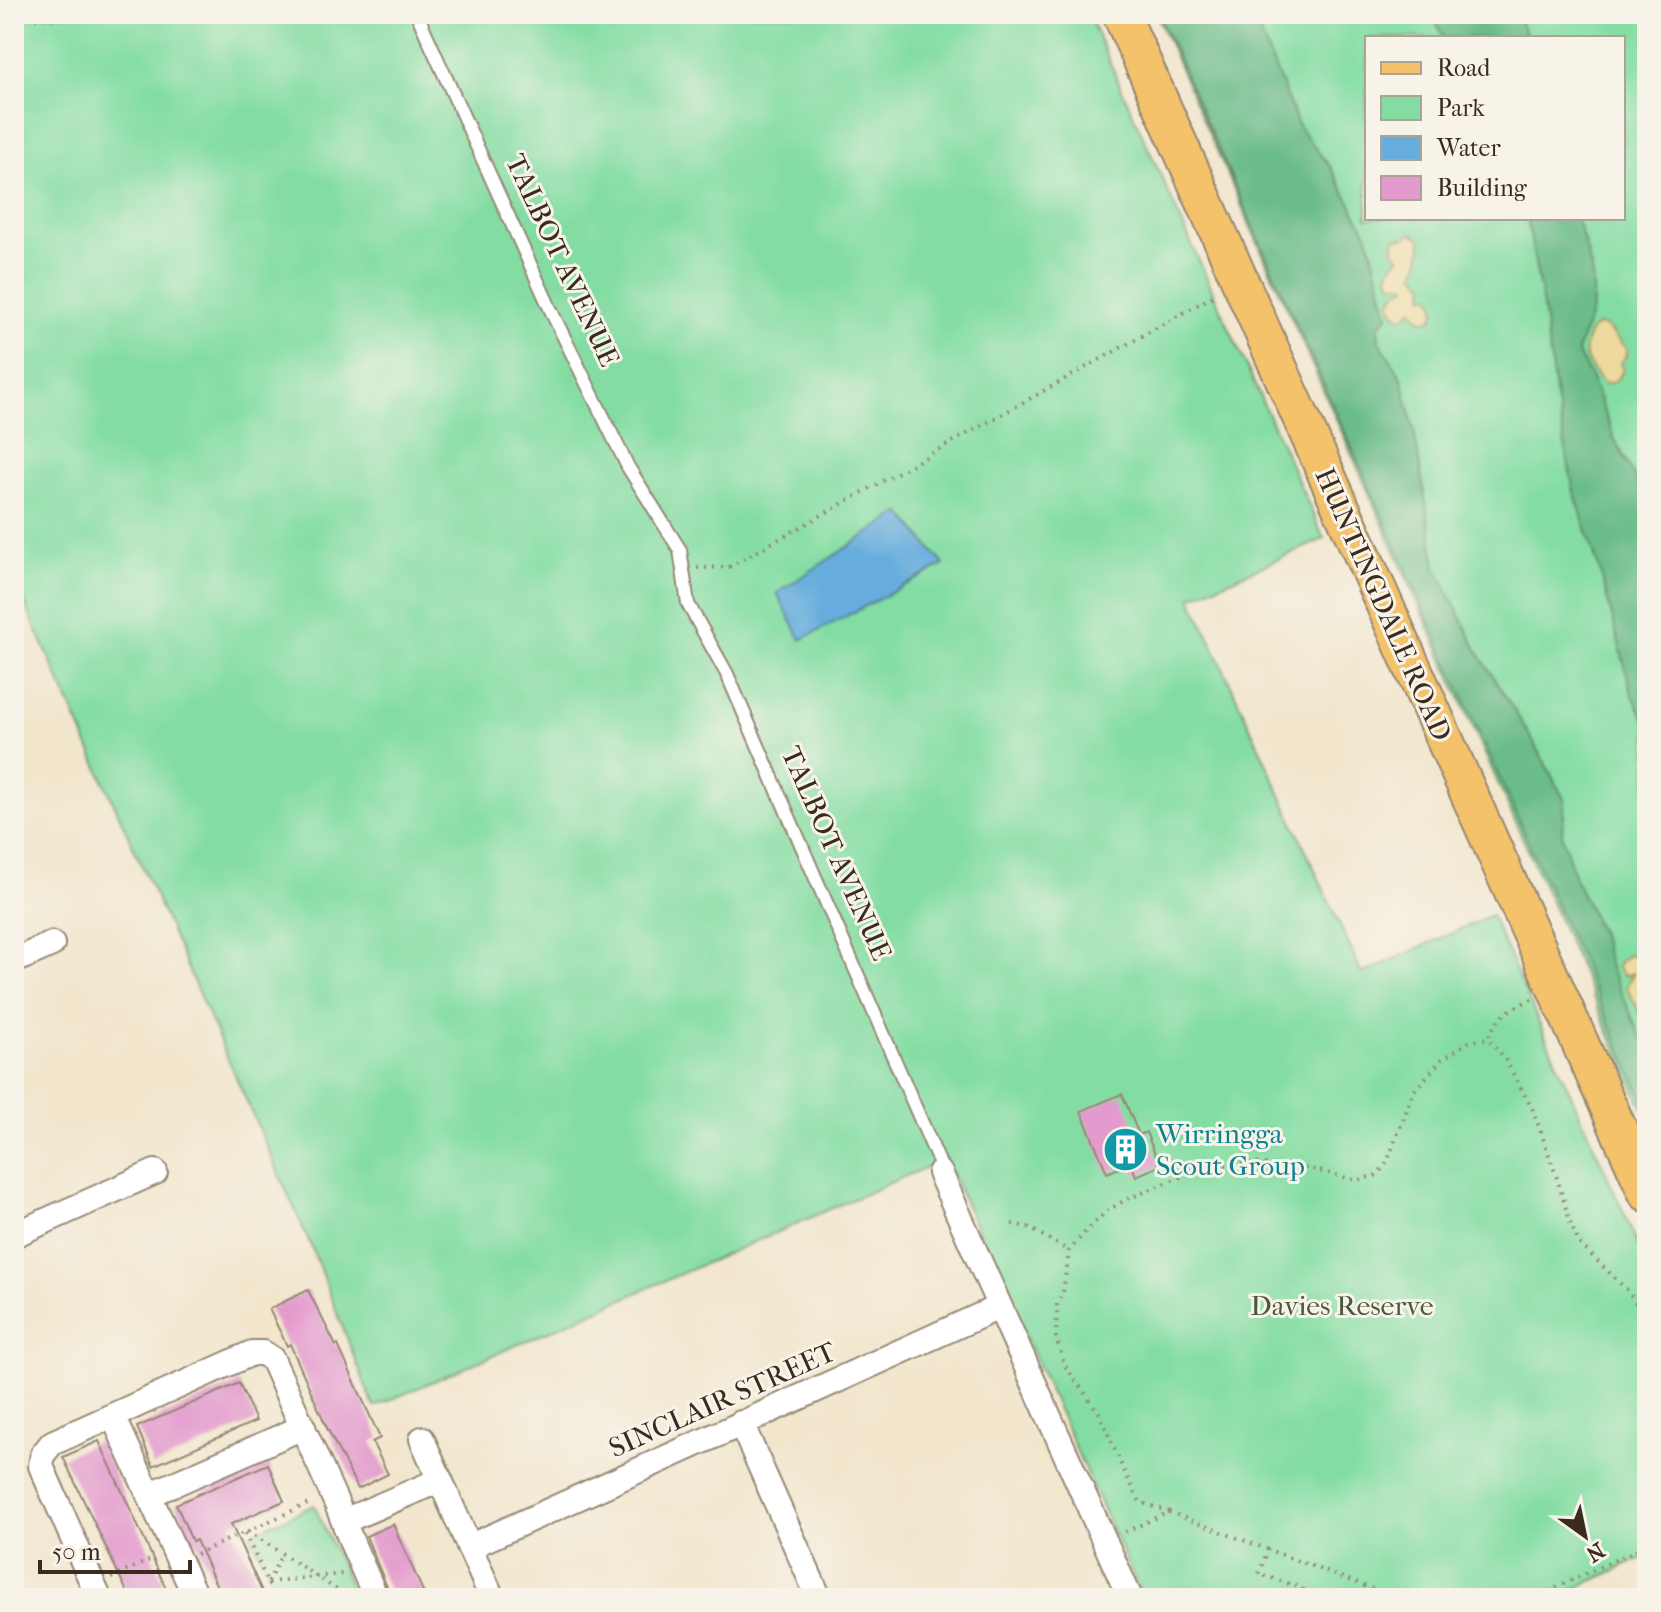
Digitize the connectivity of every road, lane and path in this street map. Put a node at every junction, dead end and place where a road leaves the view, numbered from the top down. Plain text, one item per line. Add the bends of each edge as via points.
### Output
1 (115, 14) edge
2 (417, 14) edge
3 (1121, 14) edge
4 (14, 26) edge
5 (1240, 281) junction
6 (683, 568) junction
7 (52, 944) dead end
8 (14, 961) edge
9 (1555, 989) junction
10 (1488, 1038) junction
11 (940, 1167) joint
12 (155, 1172) dead end
13 (1647, 1193) edge
14 (1012, 1224) dead end
15 (14, 1235) edge
16 (1069, 1251) junction
17 (999, 1307) junction
18 (1647, 1319) edge
19 (113, 1416) junction
20 (741, 1423) junction
21 (303, 1427) junction
22 (422, 1439) dead end
23 (440, 1480) junction
24 (149, 1495) junction
25 (315, 1501) dead end
26 (1169, 1512) junction
27 (344, 1521) junction
28 (246, 1532) junction
29 (1104, 1541) junction
30 (1647, 1545) edge
31 (469, 1547) junction
32 (1268, 1549) junction
33 (282, 1554) junction
34 (177, 1556) junction
35 (348, 1573) dead end
36 (316, 1576) junction
37 (268, 1582) junction
38 (1375, 1590) junction
39 (97, 1592) edge
40 (196, 1598) edge
41 (275, 1598) edge
42 (349, 1598) edge
43 (376, 1598) edge
44 (492, 1598) edge
45 (819, 1598) edge
46 (1130, 1598) edge
47 (1309, 1598) edge
48 (1372, 1598) edge
49 (1396, 1598) edge
50 (1534, 1598) edge

1 - 4 path via 23,18
2 - 6 lane, TALBOT AVENUE via 554,317 628,467 680,550
3 - 5 main road, HUNTINGDALE ROAD
5 - 6 path via 729,567
5 - 9 main road, HUNTINGDALE ROAD
6 - 11 lane, TALBOT AVENUE via 688,604 727,674
7 - 8 street
9 - 10 path via 1510,1009
9 - 13 main road, HUNTINGDALE ROAD
10 - 16 path via 1469,1042 1442,1059 1414,1091 1386,1165 1375,1176 1356,1180 1252,1163 1204,1167 1107,1211
10 - 18 path via 1533,1110 1579,1243 1627,1290
11 - 17 street, TALBOT AVENUE
12 - 15 street
14 - 16 path via 1028,1227
16 - 26 path via 1057,1303 1056,1337 1065,1366 1099,1413 1140,1502
17 - 20 street, SINCLAIR STREET
17 - 29 street, TALBOT AVENUE
19 - 21 street via 252,1353 263,1353 272,1359
19 - 24 street
19 - 39 street via 52,1443 41,1466
20 - 31 street, SINCLAIR STREET
20 - 45 street
21 - 24 street
21 - 27 street
22 - 23 street
23 - 27 street
23 - 31 street
24 - 34 street
25 - 28 path
26 - 29 path
26 - 32 path
27 - 43 street
28 - 33 path
28 - 34 path
28 - 37 path
29 - 46 street, TALBOT AVENUE
30 - 50 path
31 - 44 street
32 - 38 path
32 - 47 path via 1259,1574 1302,1588
33 - 36 path
33 - 37 path
34 - 39 path
34 - 40 street
35 - 36 path
36 - 37 path
36 - 42 path
37 - 41 path
38 - 48 path
38 - 49 path

